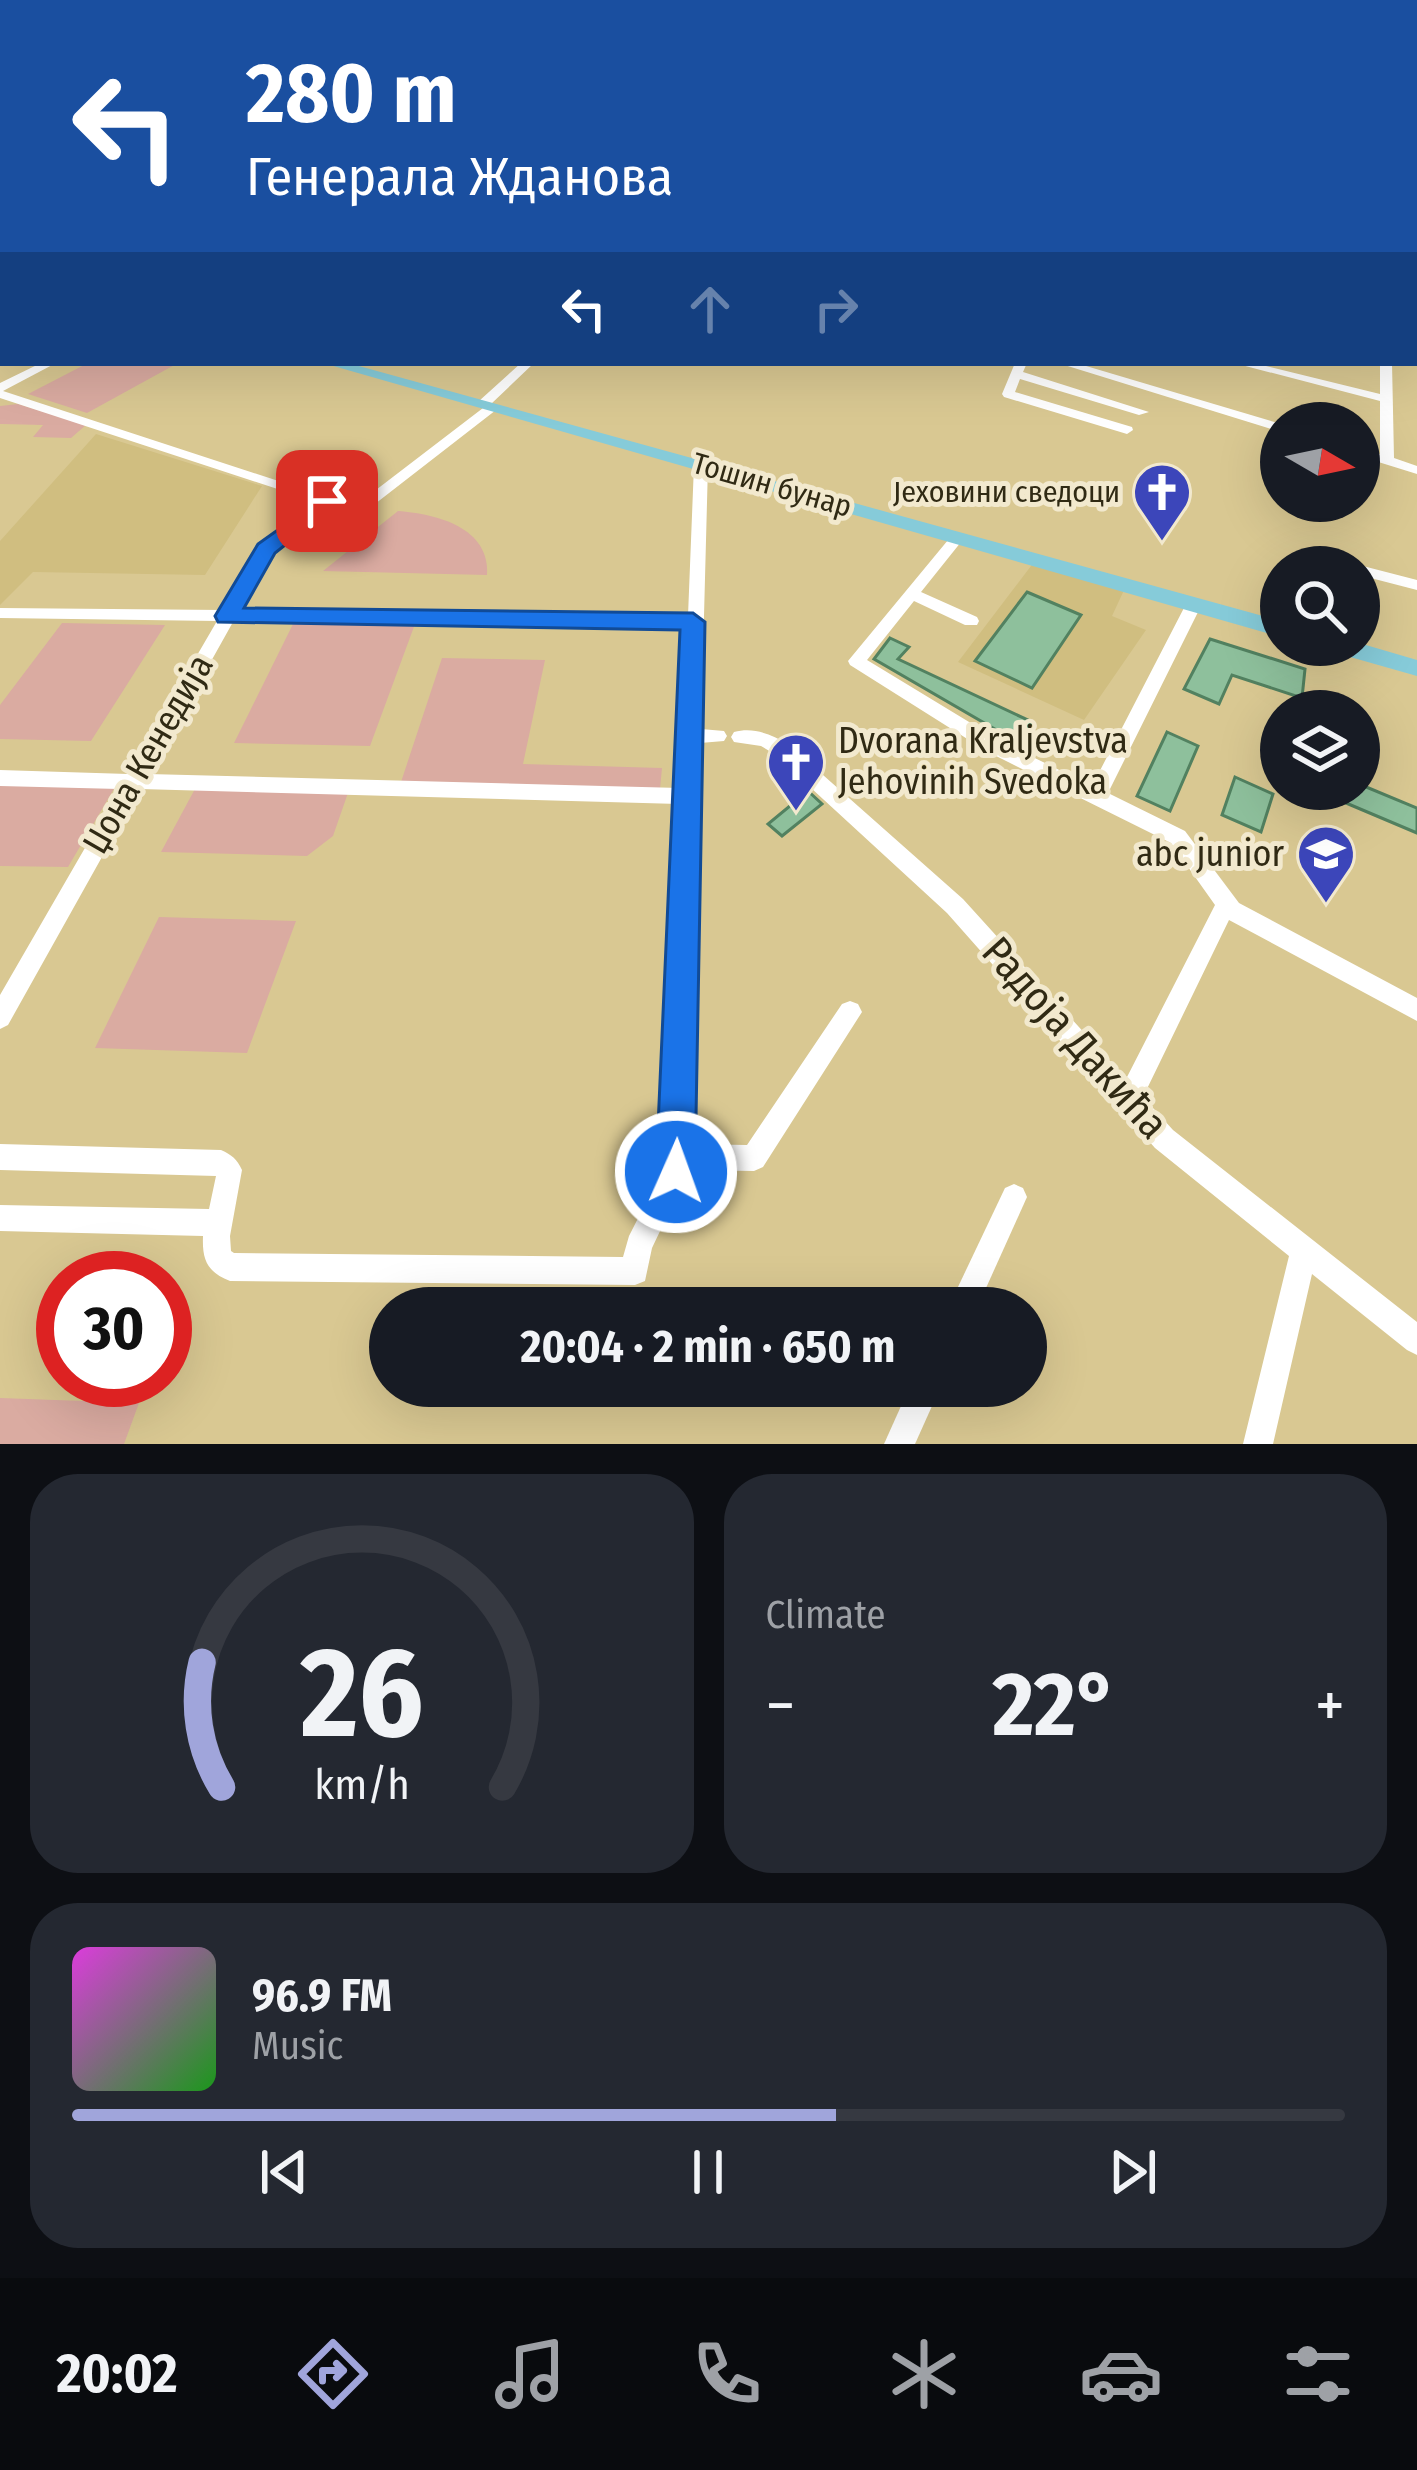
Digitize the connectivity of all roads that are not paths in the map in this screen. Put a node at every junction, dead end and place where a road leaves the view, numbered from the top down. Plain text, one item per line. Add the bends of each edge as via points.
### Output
1 (45, 366) edge
2 (342, 366) edge
3 (525, 366) edge
4 (1074, 366) edge
5 (1253, 366) edge
6 (1386, 366) edge
7 (1018, 368) edge
8 (0, 391) edge
9 (1387, 398) junction
10 (488, 406) junction
11 (1143, 412) dead end
12 (1260, 422) edge
13 (1127, 430) dead end
14 (1380, 459) edge
15 (1387, 461) junction
16 (701, 465) junction
17 (1417, 470) edge
18 (327, 501) junction
19 (958, 537) junction
20 (1380, 575) edge
21 (1417, 585) edge
22 (911, 594) junction
23 (1194, 604) junction
24 (0, 613) edge
25 (227, 616) junction
26 (971, 621) dead end
27 (693, 622) junction
28 (1260, 622) edge
29 (1380, 657) edge
30 (1417, 668) edge
31 (689, 736) junction
32 (0, 778) edge
33 (133, 782) junction
34 (687, 796) junction
35 (1097, 796) junction
36 (1225, 906) junction
37 (1417, 1010) edge
38 (850, 1012) dead end
39 (0, 1017) edge
40 (1128, 1102) junction
41 (0, 1157) edge
42 (676, 1157) junction
43 (1014, 1197) dead end
44 (0, 1218) edge
45 (217, 1223) junction
46 (1304, 1254) junction
47 (972, 1287) edge
48 (1417, 1340) edge
49 (916, 1407) edge
50 (899, 1444) edge
51 (1258, 1444) edge

1 - 8 street
2 - 10 main road, Тошин бунар
3 - 10 street
4 - 12 street
5 - 9 street
6 - 9 street
7 - 11 street
7 - 13 street via 1008,394
8 - 18 street
9 - 15 street
10 - 16 main road, Тошин бунар
10 - 18 street via 364,510
14 - 15 street
15 - 17 street
16 - 19 main road, Тошин бунар
16 - 27 street
18 - 25 street, Џона Кенедија via 266,549
19 - 22 street
19 - 23 main road, Тошин бунар
20 - 21 street
22 - 26 street
22 - 35 street via 856,662 995,747
23 - 28 main road, Тошин бунар
23 - 35 street
24 - 25 street
25 - 27 street
25 - 33 street, Џона Кенедија
27 - 31 street
29 - 30 main road
31 - 34 street
31 - 40 street, Радоја Дакића via 764,739 781,749 923,876
32 - 33 street
33 - 34 street
33 - 39 street, Џона Кенедија
34 - 42 street
35 - 36 street via 1178,837
36 - 37 street
36 - 40 street
38 - 42 street via 754,1158
40 - 46 street, Радоја Дакића
41 - 45 street via 221,1163 229,1186
42 - 45 street via 635,1270 230,1267 216,1253
43 - 47 street
44 - 45 street
46 - 48 street, Радоја Дакића
46 - 51 street
49 - 50 street

